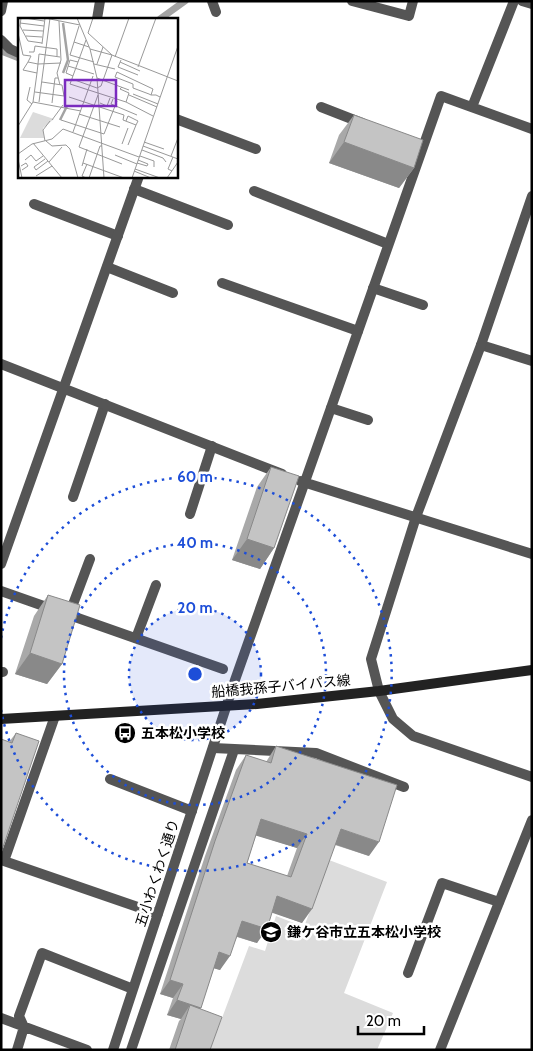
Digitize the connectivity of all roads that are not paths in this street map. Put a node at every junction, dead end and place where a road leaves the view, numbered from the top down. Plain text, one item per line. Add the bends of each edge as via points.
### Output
1 (3, 1) edge
2 (100, 1) edge
3 (212, 1) edge
4 (352, 1) edge
5 (413, 1) edge
6 (514, 1) edge
7 (522, 1) edge
8 (532, 4) edge
9 (1, 11) edge
10 (216, 12) dead end
11 (97, 18) edge
12 (1, 40) edge
13 (18, 52) edge
14 (321, 106) dead end
15 (472, 107) junction
16 (178, 121) edge
17 (367, 125) edge
18 (532, 129) edge
19 (256, 149) dead end
20 (138, 178) edge
21 (134, 189) junction
22 (254, 191) dead end
23 (532, 196) edge
24 (34, 204) dead end
25 (228, 225) dead end
26 (118, 236) junction
27 (388, 244) junction
28 (107, 267) junction
29 (222, 284) dead end
30 (373, 288) junction
31 (173, 293) dead end
32 (423, 305) dead end
33 (358, 331) junction
34 (481, 345) junction
35 (532, 361) edge
36 (1, 364) edge
37 (64, 388) junction
38 (105, 404) junction
39 (331, 408) junction
40 (368, 420) dead end
41 (212, 446) junction
42 (305, 483) junction
43 (73, 497) dead end
44 (190, 514) dead end
45 (416, 517) junction
46 (532, 554) edge
47 (90, 559) dead end
48 (1, 564) edge
49 (156, 585) dead end
50 (1, 591) edge
51 (69, 615) junction
52 (136, 638) junction
53 (223, 668) dead end
54 (532, 670) edge
55 (379, 691) junction
56 (227, 706) junction
57 (56, 716) junction
58 (1, 719) edge
59 (213, 748) junction
60 (234, 750) junction
61 (532, 777) edge
62 (110, 779) dead end
63 (404, 787) dead end
64 (192, 811) junction
65 (532, 820) edge
66 (499, 902) junction
67 (158, 914) junction
68 (408, 972) dead end
69 (133, 989) junction
70 (1, 1018) edge
71 (24, 1027) junction
72 (16, 1050) edge
73 (87, 1050) edge
74 (113, 1050) edge
75 (131, 1050) edge
76 (440, 1050) edge

1 - 9 street
2 - 11 street
3 - 10 street
4 - 5 street via 409,16
6 - 15 street
7 - 8 street
12 - 13 street
14 - 17 street
15 - 18 street
15 - 27 street, 五小わくわく通り via 440,96 418,145
16 - 19 street
20 - 21 street
21 - 25 street
21 - 26 street
22 - 27 street
23 - 34 street
24 - 26 street
26 - 28 street
27 - 30 street, 五小わくわく通り
28 - 31 street
28 - 37 street
29 - 33 street
30 - 32 street
30 - 33 street, 五小わくわく通り
33 - 39 street, 五小わくわく通り
34 - 35 street
34 - 45 street
36 - 37 street
37 - 38 street
37 - 48 street
38 - 41 street
38 - 43 street
39 - 40 street
39 - 42 street, 五小わくわく通り
41 - 42 street
41 - 44 street
42 - 45 street
42 - 56 street, 五小わくわく通り
45 - 46 street
45 - 55 street via 371,659
47 - 51 street
49 - 52 street
50 - 51 street
51 - 52 street
52 - 53 street
54 - 55 street, 船橋我孫子バイパス線
55 - 56 street, 船橋我孫子バイパス線
55 - 61 street via 393,719 413,736
56 - 57 street, 船橋我孫子バイパス線
56 - 59 street, 五小わくわく通り
57 - 58 street, 船橋我孫子バイパス線
57 - 67 street via 4,861
59 - 60 street
59 - 64 street, 五小わくわく通り
60 - 63 street via 316,753
60 - 75 street
62 - 64 street
64 - 67 street, 五小わくわく通り
65 - 66 street
66 - 68 street via 442,883
66 - 76 street
67 - 69 street, 五小わくわく通り
69 - 71 street via 42,953 19,1016
69 - 74 street, 五小わくわく通り
70 - 71 street
71 - 72 street
71 - 73 street

